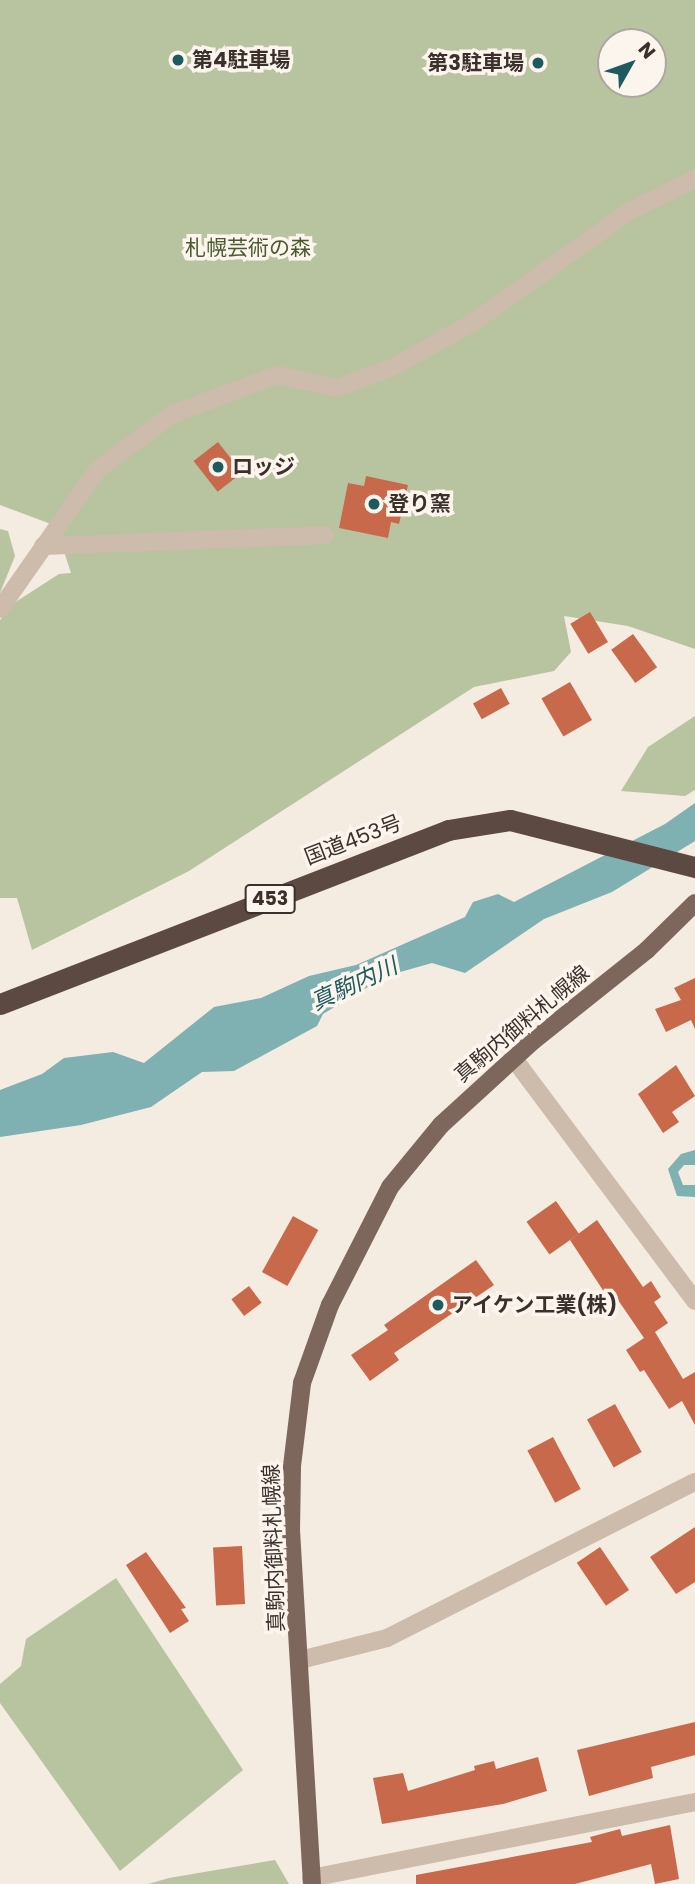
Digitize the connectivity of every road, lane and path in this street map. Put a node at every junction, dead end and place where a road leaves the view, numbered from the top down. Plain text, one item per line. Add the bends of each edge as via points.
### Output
1 (695, 179) edge
2 (325, 535) dead end
3 (43, 546) junction
4 (0, 609) edge
5 (695, 867) edge
6 (695, 902) edge
7 (0, 1004) edge
8 (514, 1059) junction
9 (695, 1301) edge
10 (695, 1482) edge
11 (300, 1660) junction
12 (695, 1802) edge
13 (311, 1881) edge

1 - 3 street via 628,212 474,322 393,367 337,388 276,374 173,414 98,469
2 - 3 street
3 - 4 street
5 - 7 highway, 国道453号 / 453 via 510,820 449,830
6 - 8 main road, 真駒内御料札幌線 via 647,950
8 - 9 street
8 - 11 main road, 真駒内御料札幌線 via 442,1125 390,1186 330,1305 302,1383 292,1466
10 - 11 street via 387,1639
11 - 13 main road, 真駒内御料札幌線
12 - 13 street

